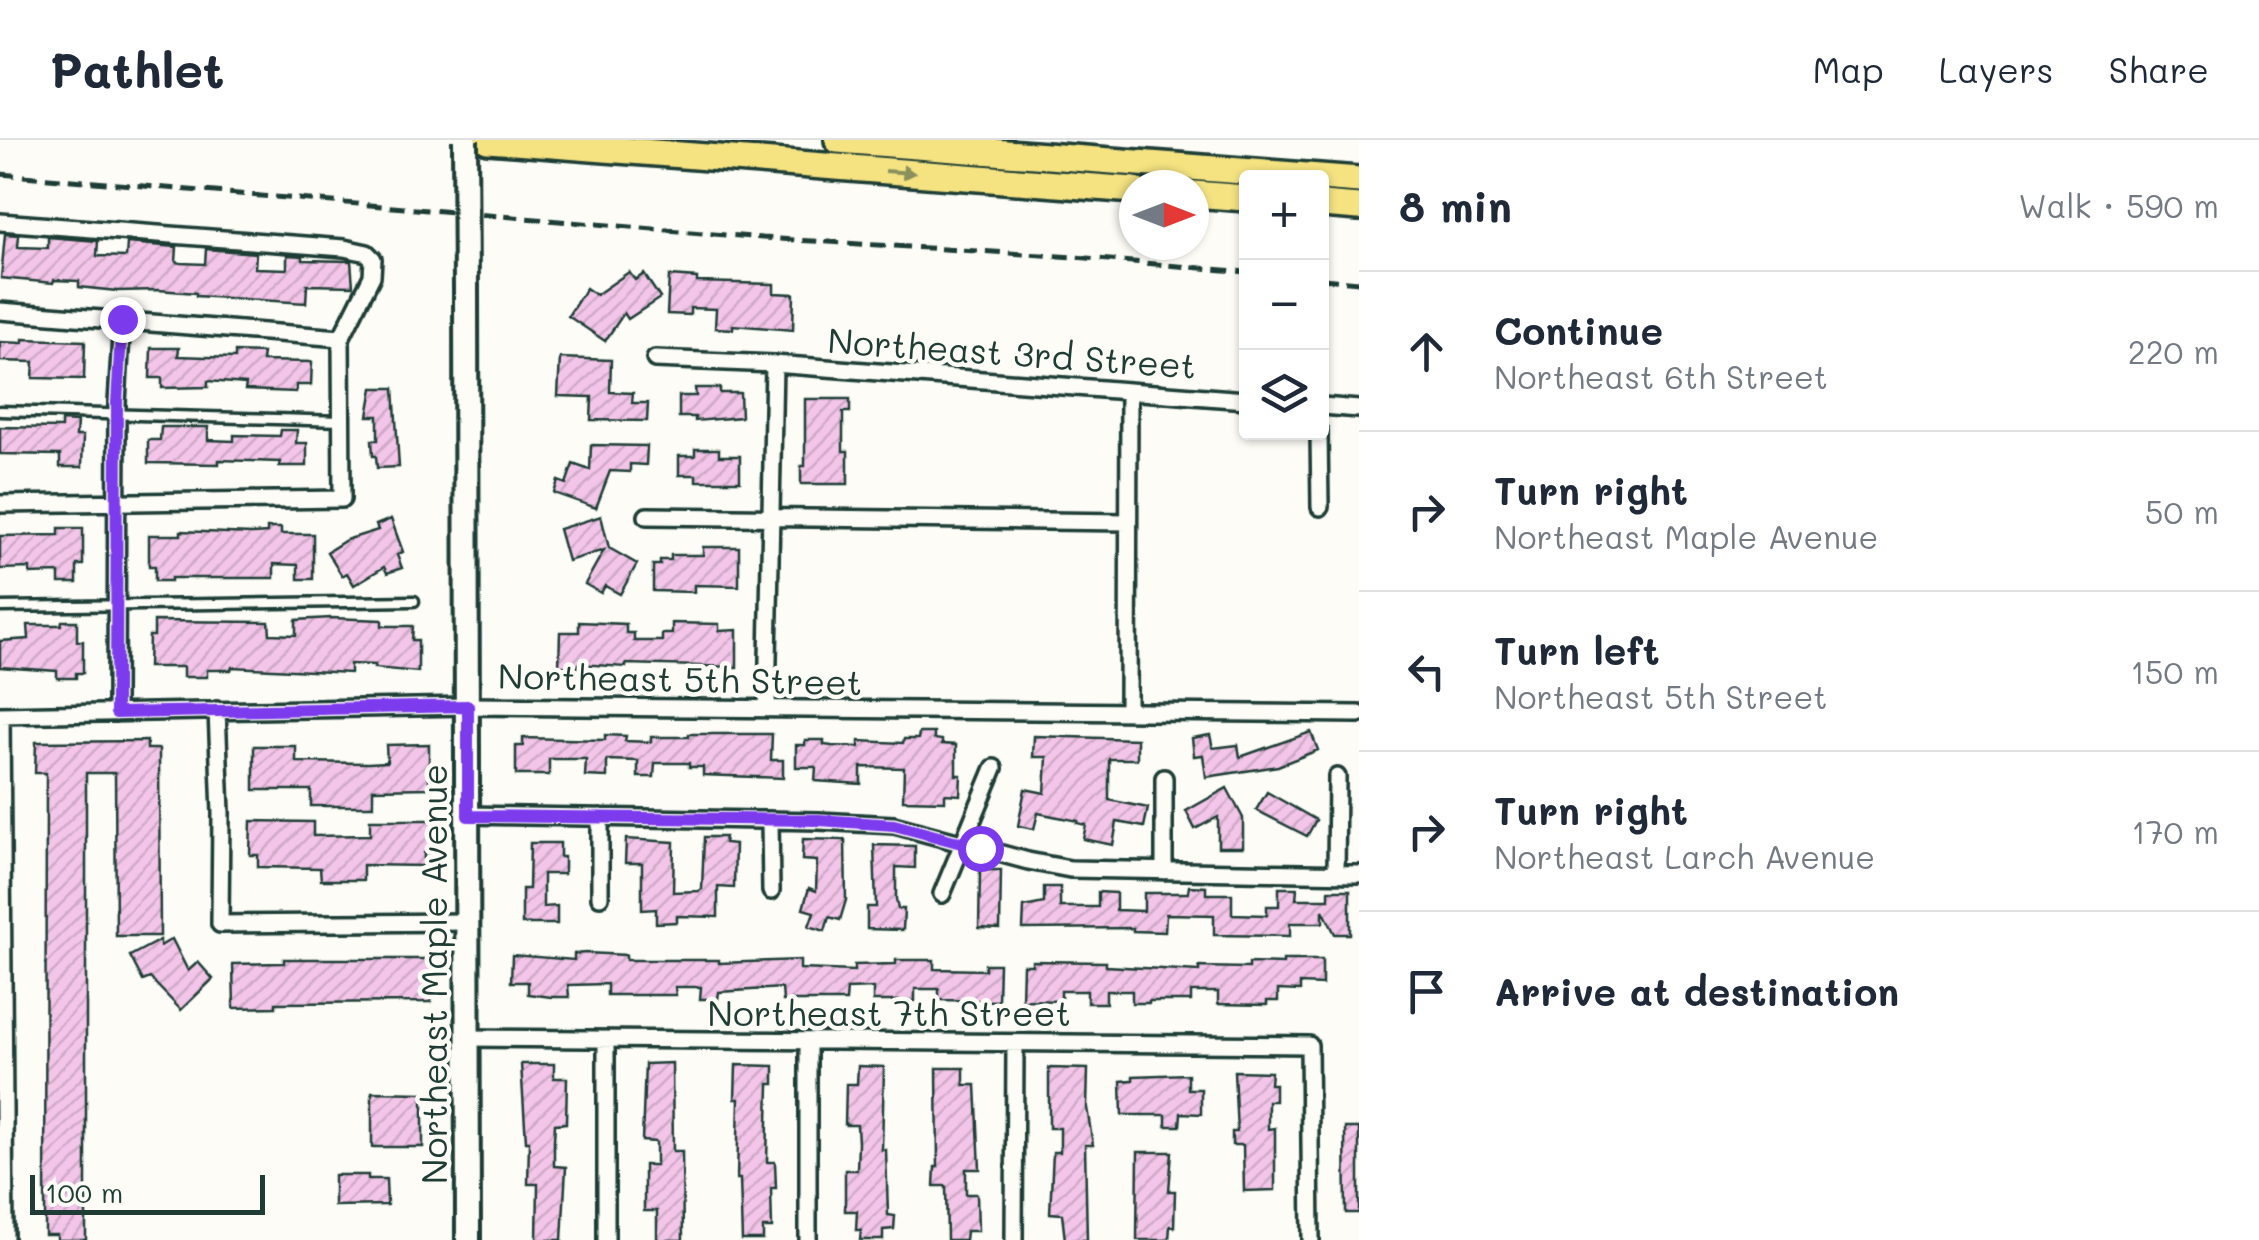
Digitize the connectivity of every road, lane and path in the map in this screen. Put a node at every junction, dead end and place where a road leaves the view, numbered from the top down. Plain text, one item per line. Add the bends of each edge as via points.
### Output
1 (465, 140) edge
2 (488, 140) edge
3 (838, 140) edge
4 (1359, 180) edge
5 (1119, 189) edge
6 (1209, 195) edge
7 (1239, 197) edge
8 (1329, 205) edge
9 (1359, 207) edge
10 (0, 222) edge
11 (0, 311) edge
12 (122, 319) junction
13 (341, 338) junction
14 (655, 359) dead end
15 (774, 364) junction
16 (1129, 392) junction
17 (1239, 400) edge
18 (1329, 407) edge
19 (1359, 409) edge
20 (0, 411) edge
21 (117, 415) junction
22 (342, 420) junction
23 (1320, 440) edge
24 (117, 503) junction
25 (0, 504) edge
26 (1320, 507) dead end
27 (647, 516) dead end
28 (770, 518) junction
29 (1128, 522) junction
30 (414, 601) dead end
31 (116, 606) junction
32 (0, 607) edge
33 (468, 706) junction
34 (767, 709) junction
35 (217, 710) junction
36 (1128, 712) junction
37 (116, 713) junction
38 (1359, 714) edge
39 (0, 716) edge
40 (994, 768) dead end
41 (1337, 776) dead end
42 (1164, 778) dead end
43 (468, 816) junction
44 (600, 817) junction
45 (770, 820) junction
46 (963, 843) junction
47 (1164, 870) junction
48 (1336, 874) junction
49 (1359, 874) edge
50 (770, 891) dead end
51 (942, 894) dead end
52 (600, 897) dead end
53 (468, 922) junction
54 (468, 1038) junction
55 (606, 1040) junction
56 (808, 1041) junction
57 (1014, 1043) junction
58 (2, 1166) edge
59 (5, 1240) edge
60 (468, 1240) edge
61 (606, 1240) edge
62 (808, 1240) edge
63 (1014, 1240) edge
64 (1311, 1240) edge

1 - 33 main road, Northeast Maple Avenue, bridge
2 -> 5 highway
3 - 4 highway
6 - 7 highway
8 - 9 highway
10 - 13 street via 367,253 372,276
11 - 12 street
12 - 13 street
12 - 21 street
13 - 22 street
14 - 15 street, Northeast 3rd Street
15 - 16 street, Northeast 3rd Street
15 - 28 street
16 - 17 street, Northeast 3rd Street
16 - 29 street
18 - 19 street
20 - 21 lane
21 - 22 lane
21 - 24 street
22 - 24 street via 342,499
23 - 26 street
24 - 25 street
24 - 31 street
27 - 28 street
28 - 29 street
28 - 34 street
29 - 36 street
30 - 31 lane
31 - 32 lane
31 - 37 street
33 - 34 street, Northeast 5th Street
33 - 35 street, Northeast 5th Street
33 - 43 main road, Northeast Maple Avenue
34 - 36 street, Northeast 5th Street
35 - 37 street, Northeast 5th Street
35 - 53 street via 220,924
36 - 38 street, Northeast 5th Street
37 - 39 street, Northeast 5th Street
39 - 58 street
40 - 46 street
41 - 48 street
42 - 47 street
43 - 44 street
43 - 53 main road, Northeast Maple Avenue
44 - 45 street
44 - 52 street
45 - 46 street via 894,825
45 - 50 street
46 - 47 street via 1070,869
46 - 51 street
47 - 48 street
48 - 49 street
53 - 54 main road, Northeast Maple Avenue
54 - 55 street, Northeast 7th Street
54 - 60 main road, Northeast Maple Avenue
55 - 56 street, Northeast 7th Street
55 - 61 street
56 - 57 street, Northeast 7th Street
56 - 62 street
57 - 63 street
57 - 64 street, Northeast 7th Street via 1310,1046
58 - 59 street

